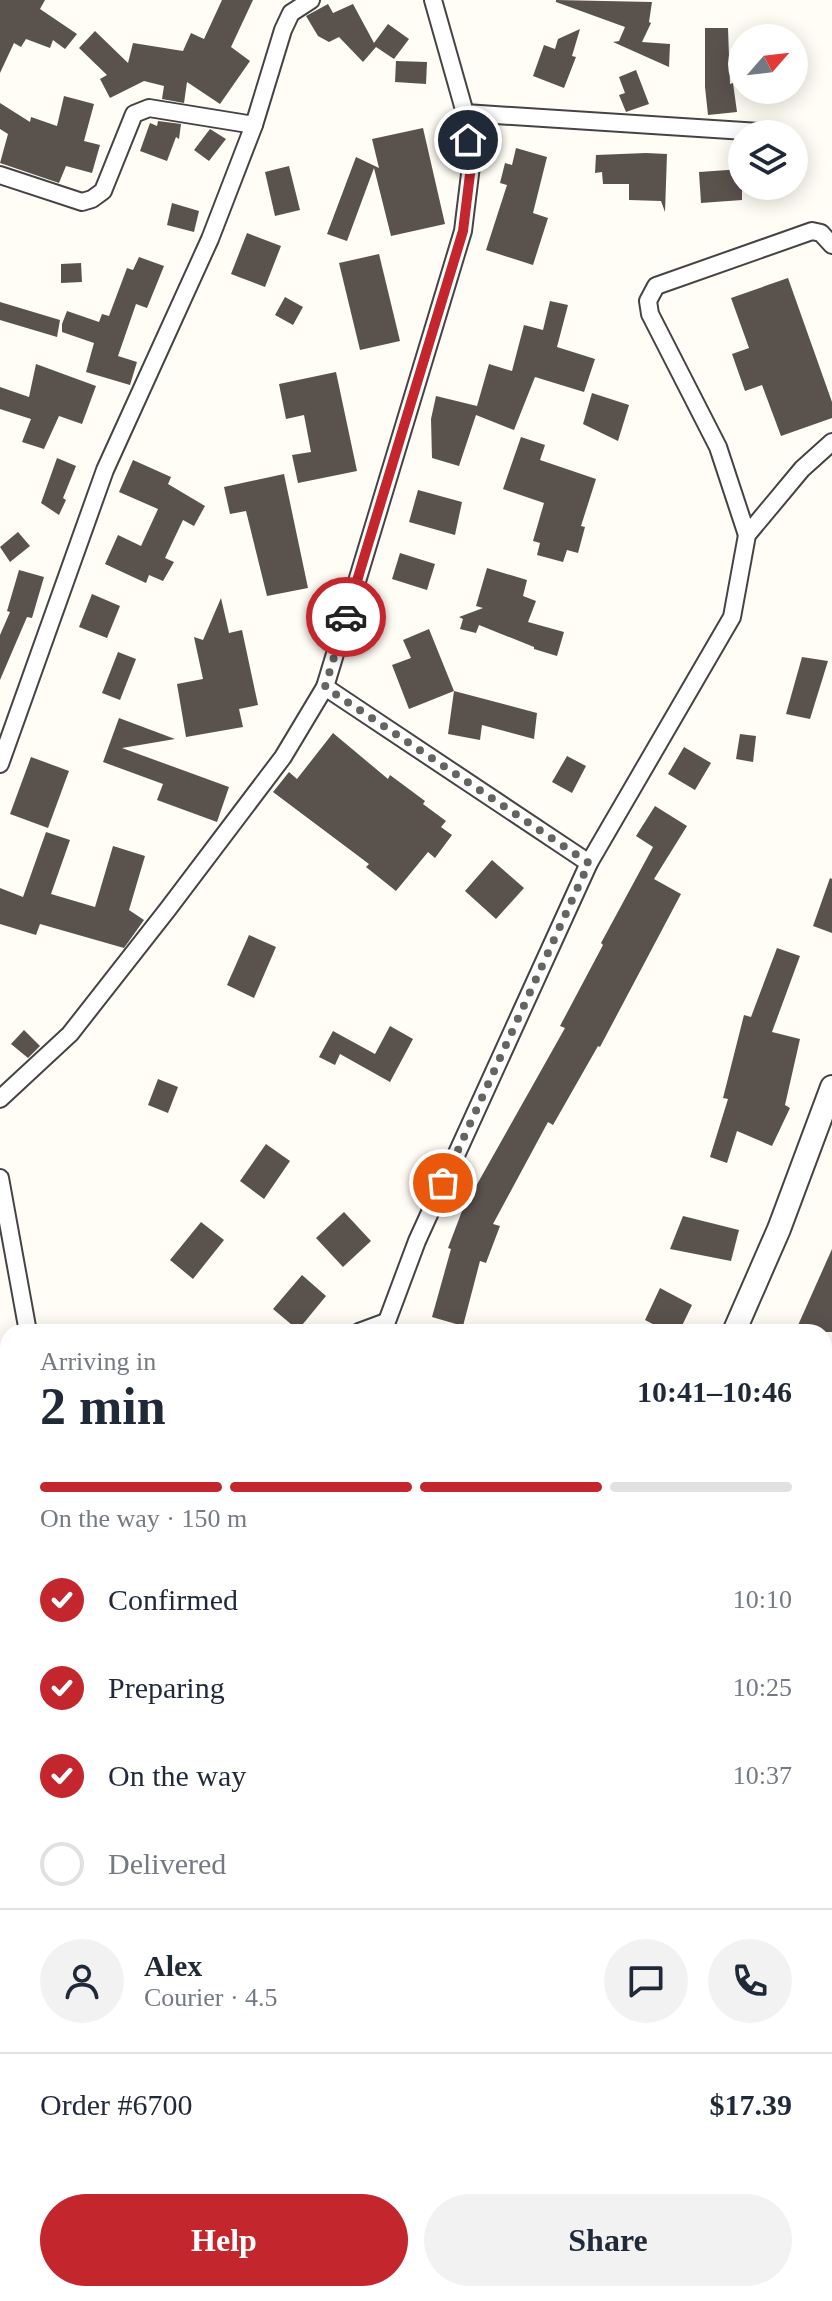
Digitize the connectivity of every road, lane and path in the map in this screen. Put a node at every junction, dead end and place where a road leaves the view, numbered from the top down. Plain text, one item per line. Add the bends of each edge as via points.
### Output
1 (311, 0) edge
2 (433, 0) edge
3 (465, 113) junction
4 (254, 125) junction
5 (728, 130) edge
6 (0, 175) edge
7 (832, 245) edge
8 (832, 442) edge
9 (747, 535) junction
10 (325, 687) junction
11 (0, 764) edge
12 (589, 863) junction
13 (832, 1087) edge
14 (0, 1099) edge
15 (0, 1178) edge
16 (27, 1324) edge
17 (386, 1324) edge
18 (737, 1324) edge

1 - 4 street via 291,13
2 - 3 street
3 - 5 street
3 - 10 street via 471,166 463,231
4 - 6 street via 149,108 134,114 103,191 82,202
4 - 11 street via 210,239 105,470
7 - 9 street via 812,231 656,286 648,301 718,447
8 - 9 street
9 - 12 street via 732,617
10 - 12 street
10 - 14 street via 283,757 70,1034
12 - 17 street via 417,1241
13 - 18 street
15 - 16 street

